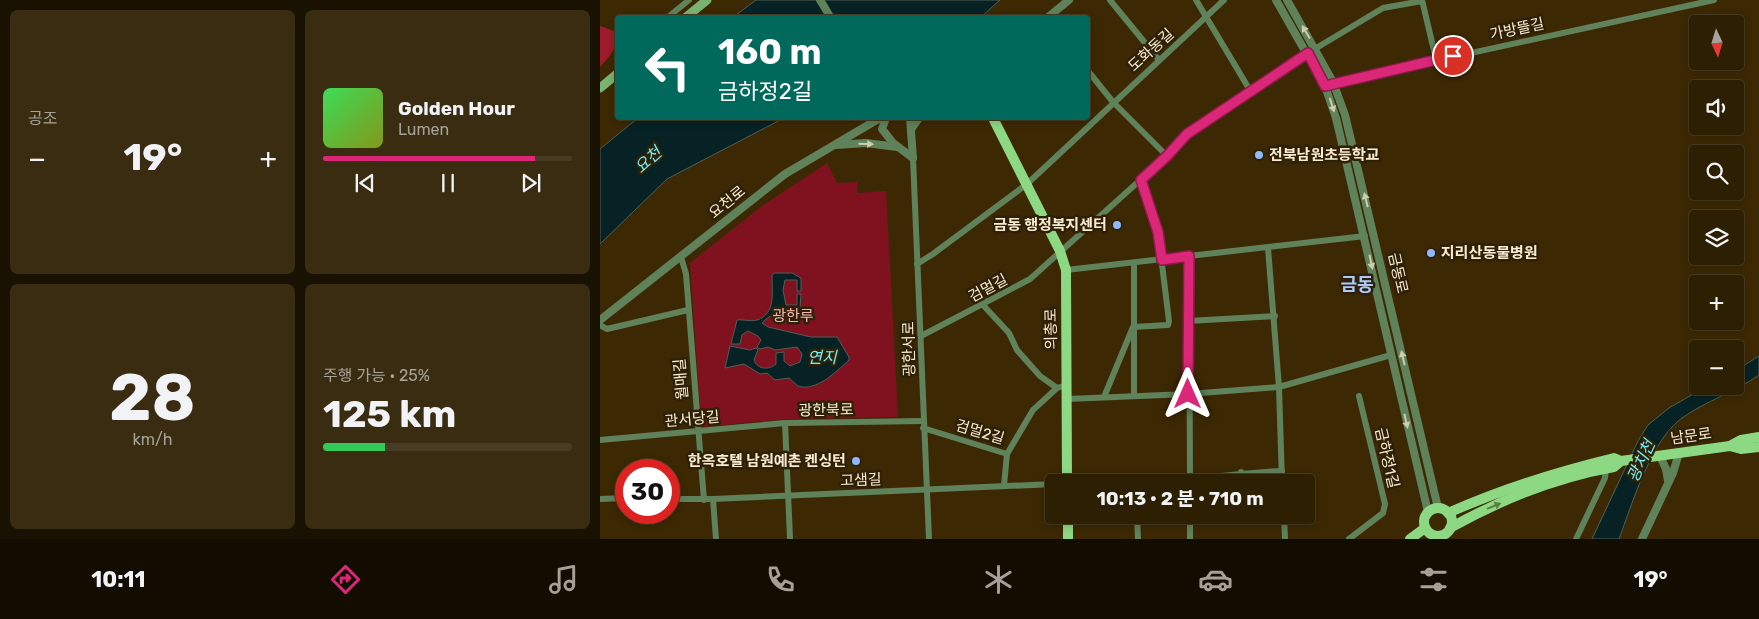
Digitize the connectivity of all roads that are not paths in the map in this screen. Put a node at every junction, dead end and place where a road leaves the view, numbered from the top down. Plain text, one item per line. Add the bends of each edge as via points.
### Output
1 (689, 0) edge
2 (707, 0) edge
3 (820, 0) edge
4 (1069, 0) edge
5 (1110, 0) edge
6 (1196, 0) edge
7 (1224, 0) edge
8 (1276, 0) edge
9 (1287, 0) edge
10 (1422, 0) edge
11 (1714, 0) edge
12 (670, 15) edge
13 (689, 15) edge
14 (829, 15) edge
15 (1051, 15) edge
16 (1206, 16) junction
17 (1316, 49) junction
18 (1308, 53) junction
19 (1436, 59) junction
20 (1159, 60) junction
21 (1090, 73) edge
22 (615, 75) edge
23 (1329, 84) junction
24 (600, 88) edge
25 (1251, 92) junction
26 (1113, 102) junction
27 (877, 120) edge
28 (885, 120) edge
29 (910, 120) edge
30 (918, 120) edge
31 (994, 120) edge
32 (912, 128) junction
33 (834, 145) junction
34 (897, 147) junction
35 (1167, 156) junction
36 (913, 158) junction
37 (1141, 180) junction
38 (1027, 184) junction
39 (1365, 236) junction
40 (1268, 248) junction
41 (1060, 251) junction
42 (1189, 256) junction
43 (681, 258) junction
44 (1162, 260) junction
45 (1134, 263) junction
46 (917, 264) junction
47 (1066, 270) junction
48 (983, 305) junction
49 (688, 310) junction
50 (1275, 316) junction
51 (600, 320) edge
52 (1188, 321) junction
53 (600, 325) edge
54 (1133, 327) junction
55 (921, 336) junction
56 (1391, 355) junction
57 (1062, 387) junction
58 (1279, 387) junction
59 (1188, 394) junction
60 (1134, 396) junction
61 (1359, 396) dead end
62 (1104, 398) junction
63 (1067, 399) junction
64 (785, 423) junction
65 (923, 424) junction
66 (698, 431) junction
67 (1759, 438) edge
68 (600, 440) edge
69 (1730, 446) junction
70 (1759, 446) edge
71 (1679, 453) junction
72 (1007, 454) junction
73 (1658, 456) junction
74 (1621, 461) junction
75 (1606, 468) junction
76 (1282, 471) joint
77 (1241, 472) joint
78 (1067, 474) edge
79 (1190, 474) edge
80 (1237, 474) edge
81 (1668, 481) junction
82 (1045, 484) edge
83 (1004, 485) junction
84 (1532, 485) junction
85 (926, 489) junction
86 (788, 495) junction
87 (615, 498) edge
88 (600, 499) edge
89 (680, 499) edge
90 (713, 499) junction
91 (704, 500) junction
92 (1433, 510) junction
93 (1448, 513) junction
94 (1068, 524) edge
95 (1138, 524) edge
96 (1190, 524) edge
97 (1284, 524) edge
98 (1424, 528) junction
99 (1450, 528) junction
100 (1433, 538) edge
101 (716, 539) edge
102 (790, 539) edge
103 (930, 539) edge
104 (1068, 539) edge
105 (1138, 539) edge
106 (1190, 539) edge
107 (1285, 539) edge
108 (1349, 539) edge
109 (1410, 539) edge
110 (1576, 539) edge
111 (1642, 539) edge

1 - 12 street
2 - 13 main road
3 - 14 street
4 - 15 street
5 - 20 street
6 - 16 street
7 - 16 street, 도화동길
8 - 18 street, 금동로
17 -> 9 street, 금동로
10 - 17 street via 1384,8
10 - 19 street
11 - 19 street, 가방뜰길
16 - 20 street, 도화동길
16 - 25 street
17 - 18 street
17 - 23 street, 금동로
18 - 23 street, 금동로
18 - 25 street
19 - 23 street, 가방뜰길
20 - 26 street, 도화동길
21 - 26 street
22 - 24 main road
23 -> 39 street, 금동로
92 -> 23 street, 금동로 via 1352,143
25 - 35 street via 1187,134
26 - 35 street
26 - 38 street, 도화동길
27 - 33 street, 요천로
28 - 34 street via 883,132
29 - 32 street
30 - 32 street
31 - 38 main road, 의총로
32 - 36 street
33 -> 34 street via 866,143
33 - 43 street, 요천로 via 785,174
34 - 36 street
35 - 37 street
36 - 46 street, 광한서로
37 - 41 street
37 - 44 street via 1158,232
38 - 41 main road, 의총로
38 - 46 street
39 - 40 street
39 -> 56 street, 금동로
40 - 42 street
40 - 50 street
41 - 47 main road, 의총로
41 - 48 street, 검멀길 via 1030,278
42 - 44 street
42 - 52 street
43 - 49 street, 월매길 via 686,274
43 - 51 street, 요천로
44 - 45 street
44 - 54 street via 1168,325
45 - 47 street
45 - 54 street
46 - 55 street, 광한서로
47 - 57 main road, 의총로
48 - 55 street, 검멀길
48 - 57 street via 1009,333 1023,357 1040,376
49 - 53 street via 607,329
49 - 66 street, 월매길
50 - 52 street
50 - 58 street
52 - 59 street
54 - 60 street
54 - 62 street
55 - 65 street, 광한서로
56 - 58 street
56 -> 92 street, 금동로
57 - 63 main road, 의총로
57 - 72 street, 검멀2길 via 1033,410
58 - 59 street
58 - 76 street
59 - 60 street
59 - 79 street
60 - 62 street
61 - 108 street, 금하정1길 via 1385,504 1383,513
62 - 63 street
63 - 78 main road, 의총로
64 - 65 street, 광한북로
64 - 66 street, 관서당길
64 - 86 street, 광한북로
65 - 72 street, 검멀2길
65 - 85 street, 광한서로
66 - 68 street, 관서당길
66 - 91 street, 월매길
67 - 69 main road, 남문로 via 1741,440
69 - 70 main road, 남문로
69 - 71 main road, 남문로
71 - 73 main road, 남문로
71 - 81 street
72 - 83 street
73 - 74 main road, 남문로
73 - 81 street via 1666,469
74 - 75 main road
74 - 84 main road via 1614,458
75 - 84 main road
75 - 110 street via 1605,478
76 - 77 street
77 - 80 street
81 - 111 street
82 - 83 street, 고샘길
83 - 85 street, 고샘길
84 - 93 main road
99 -> 84 main road
85 - 86 street, 고샘길
85 - 103 street, 광한서로
86 - 90 street, 고샘길
86 - 102 street, 광한북로
87 - 88 street
89 - 91 street, 고샘길
90 - 91 street, 고샘길
90 - 101 street
92 - 93 main road
92 - 98 main road, 금동로 via 1424,519
93 - 99 main road
94 - 104 main road
95 - 105 street
96 - 106 street
97 - 107 street
98 - 100 main road
98 - 109 main road
99 - 100 main road via 1444,535

